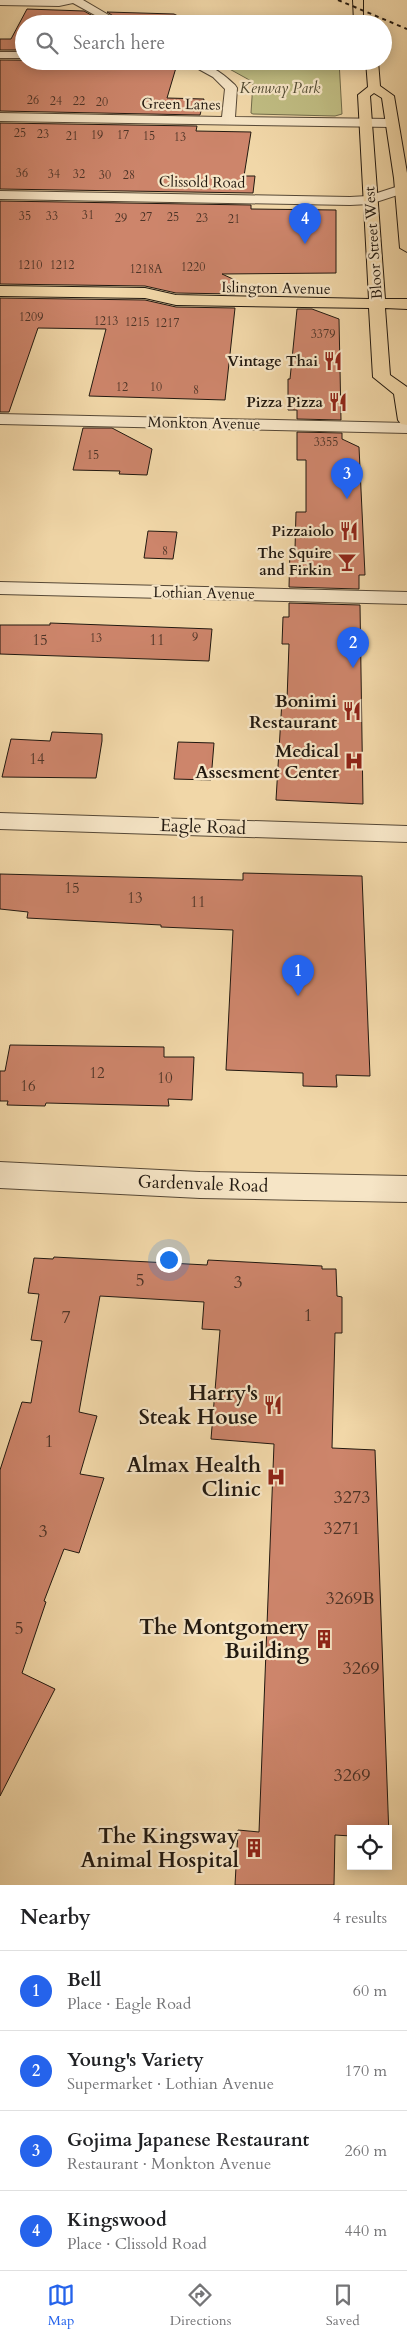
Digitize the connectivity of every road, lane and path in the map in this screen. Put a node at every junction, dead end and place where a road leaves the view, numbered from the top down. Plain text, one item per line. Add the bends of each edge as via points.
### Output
1 (74, 0) edge
2 (358, 0) edge
3 (0, 2) edge
4 (102, 15) edge
5 (358, 15) edge
6 (0, 54) edge
7 (15, 55) edge
8 (207, 70) edge
9 (373, 70) edge
10 (374, 88) junction
11 (0, 117) edge
12 (228, 121) junction
13 (365, 123) junction
14 (391, 123) junction
15 (402, 189) junction
16 (0, 195) edge
17 (370, 200) junction
18 (407, 248) edge
19 (407, 289) edge
20 (0, 291) edge
21 (376, 296) junction
22 (407, 304) edge
23 (405, 390) edge
24 (0, 419) edge
25 (407, 420) edge
26 (407, 428) edge
27 (0, 588) edge
28 (407, 598) edge
29 (0, 821) edge
30 (407, 834) edge
31 (0, 1175) edge
32 (407, 1189) edge

1 - 3 street via 59,3
1 - 4 street
2 - 5 main road
6 - 7 street
8 - 12 street via 232,88
9 - 10 main road, Bloor Street West
10 - 13 main road, Bloor Street West via 364,95
10 - 14 main road, Bloor Street West via 388,96
11 - 12 street, Green Lanes
12 - 13 street, Green Lanes
13 - 14 street, Green Lanes
13 - 17 main road, Bloor Street West
14 - 15 main road, Bloor Street West
15 - 17 street, Clissold Road
15 - 18 main road, Bloor Street West
16 - 17 street, Clissold Road
17 - 21 main road, Bloor Street West
19 - 21 main road, Islington Avenue
20 - 21 main road, Islington Avenue via 145,294 176,300
21 - 22 main road, Islington Avenue
21 - 23 main road, Bloor Street West via 382,377
23 - 25 main road, Bloor Street West
24 - 26 street, Monkton Avenue
27 - 28 street, Lothian Avenue
29 - 30 street, Eagle Road
31 - 32 street, Gardenvale Road via 200,1185

